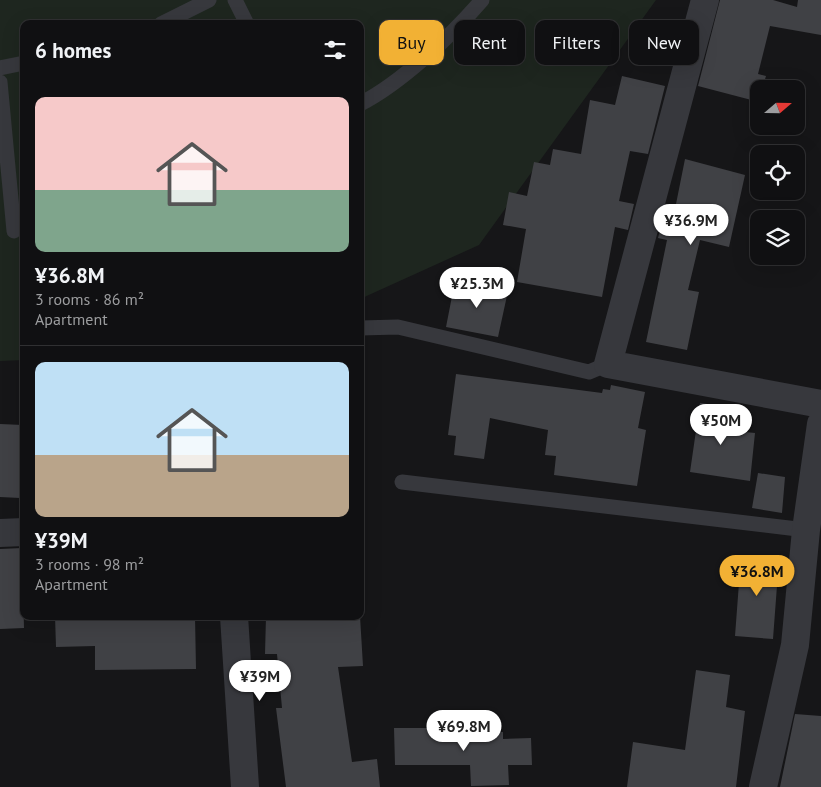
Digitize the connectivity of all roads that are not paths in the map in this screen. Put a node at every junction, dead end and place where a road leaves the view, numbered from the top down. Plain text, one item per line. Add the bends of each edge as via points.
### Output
1 (208, 0) edge
2 (235, 0) edge
3 (482, 0) edge
4 (705, 0) edge
5 (169, 20) edge
6 (245, 20) edge
7 (20, 64) edge
8 (0, 68) edge
9 (0, 82) edge
10 (364, 102) edge
11 (13, 231) edge
12 (364, 328) edge
13 (608, 364) junction
14 (821, 404) edge
15 (821, 424) edge
16 (402, 482) dead end
17 (806, 530) junction
18 (20, 532) edge
19 (0, 533) edge
20 (234, 620) edge
21 (245, 787) edge
22 (763, 787) edge

1 - 5 lane
2 - 6 lane
3 - 10 lane via 432,51
4 - 13 street
7 - 8 lane
9 - 11 lane
12 - 13 lane via 398,327 589,372
13 - 14 street
15 - 17 street
16 - 17 lane
17 - 22 street via 795,645
18 - 19 street
20 - 21 street

